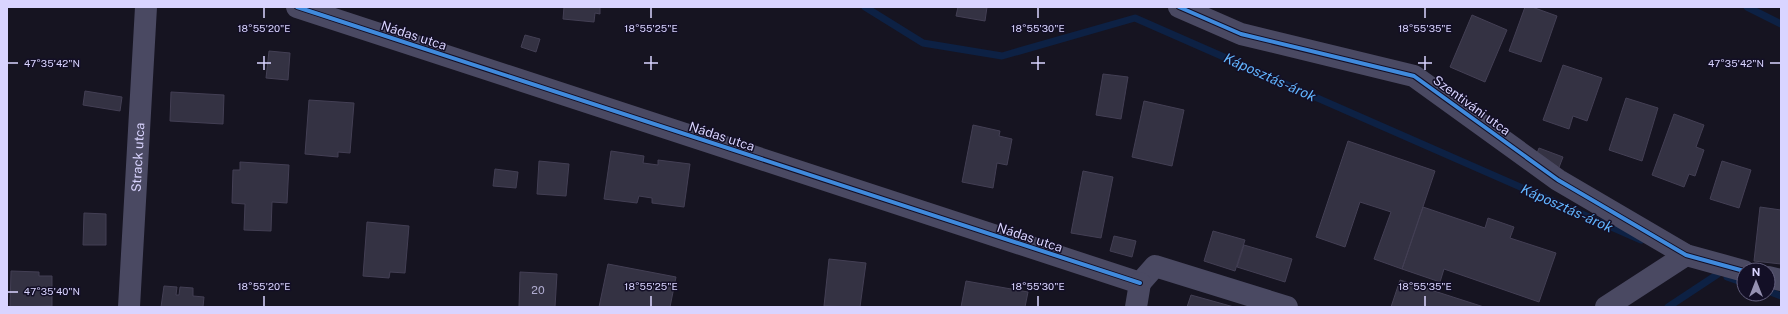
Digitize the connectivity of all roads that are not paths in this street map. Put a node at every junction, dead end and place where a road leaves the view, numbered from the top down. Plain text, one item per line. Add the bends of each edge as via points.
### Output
1 (146, 7) edge
2 (297, 7) edge
3 (1179, 7) edge
4 (1686, 255) junction
5 (1736, 269) edge
6 (1140, 283) junction
7 (129, 307) edge
8 (1136, 307) edge
9 (1287, 307) edge
10 (1606, 307) edge

1 - 7 street, Strack utca
2 - 6 street, Nádas utca
3 - 4 street, Szentiváni utca via 1241,34 1414,76 1558,180
4 - 5 street, Szentiváni utca
4 - 10 street
6 - 8 street
6 - 9 street via 1155,266

